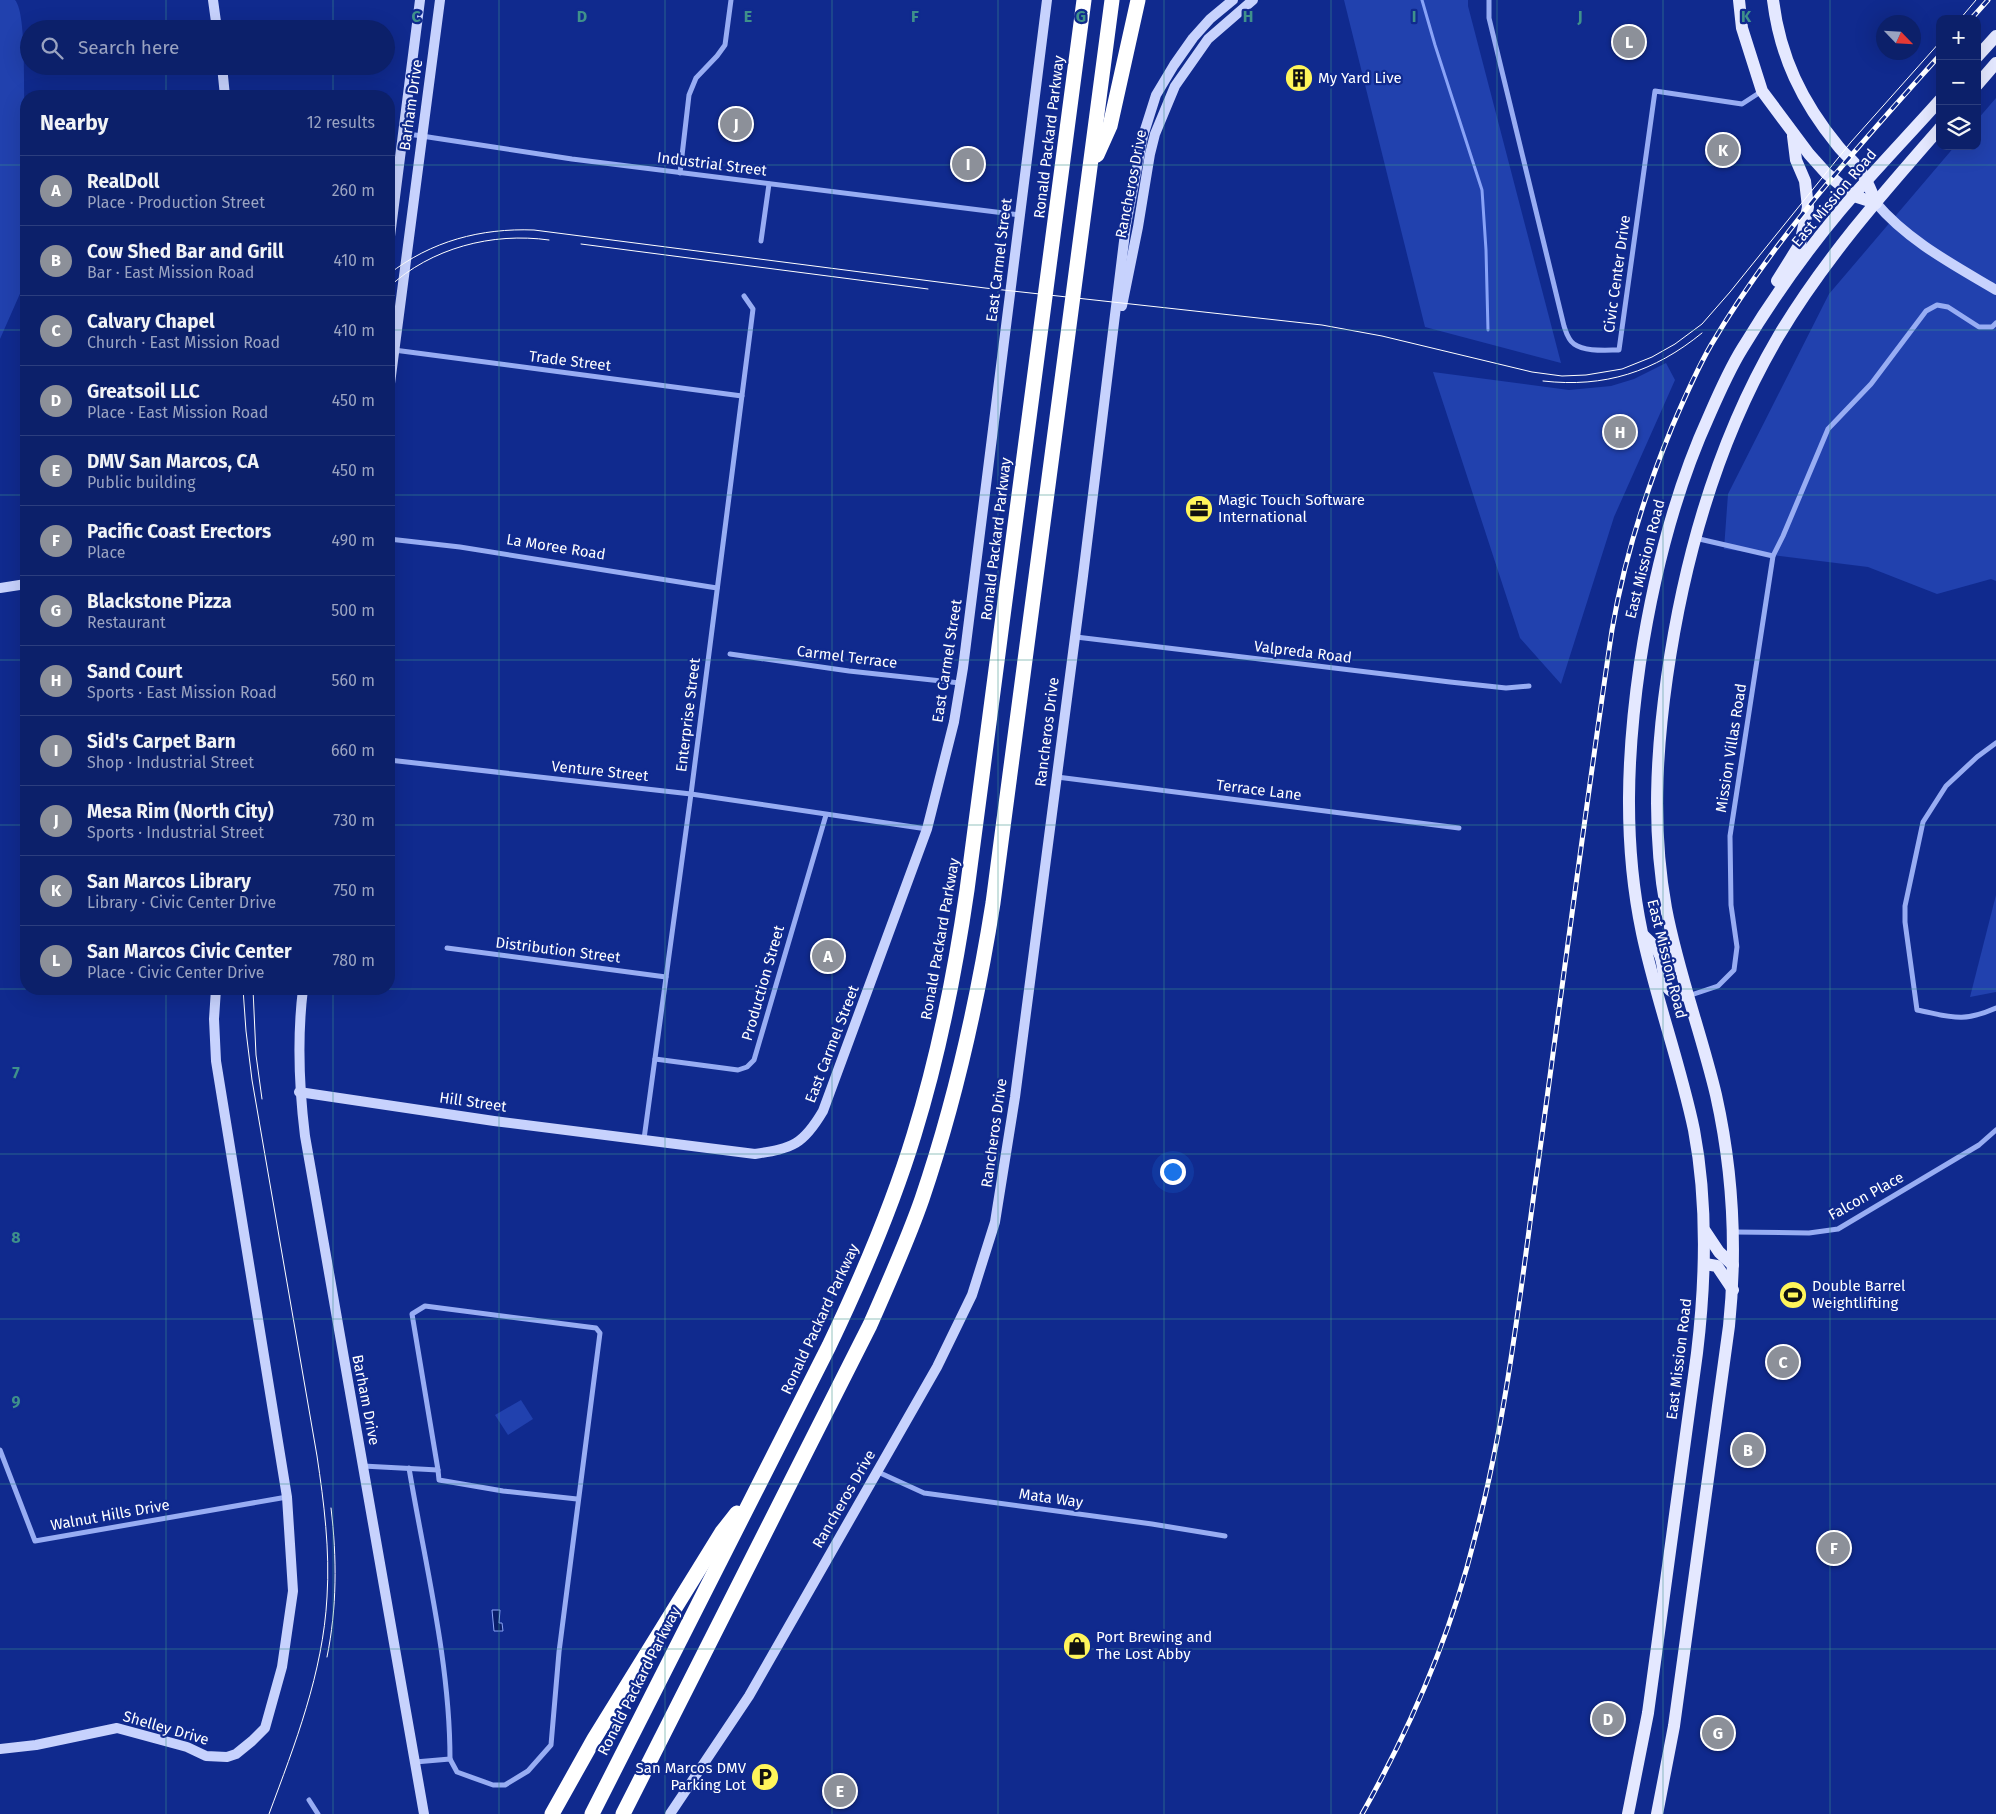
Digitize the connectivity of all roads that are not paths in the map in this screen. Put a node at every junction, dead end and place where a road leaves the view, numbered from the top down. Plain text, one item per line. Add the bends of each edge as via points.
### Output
1 (213, 0) edge
2 (420, 0) edge
3 (440, 0) edge
4 (731, 0) edge
5 (1047, 0) edge
6 (1084, 0) edge
7 (1112, 0) edge
8 (1138, 0) edge
9 (1233, 0) edge
10 (1253, 0) edge
11 (1489, 0) edge
12 (1739, 0) edge
13 (1773, 0) edge
14 (216, 20) edge
15 (1996, 36) edge
16 (1981, 53) edge
17 (1996, 63) edge
18 (223, 75) edge
19 (1981, 80) edge
20 (224, 90) edge
21 (1762, 91) junction
22 (1936, 104) edge
23 (402, 133) junction
24 (1793, 133) junction
25 (1936, 133) edge
26 (422, 136) junction
27 (680, 173) junction
28 (1090, 173) junction
29 (1867, 182) junction
30 (769, 184) junction
31 (395, 193) edge
32 (1854, 196) junction
33 (1876, 203) junction
34 (1020, 215) junction
35 (762, 241) dead end
36 (1996, 290) edge
37 (744, 296) dead end
38 (1996, 323) edge
39 (395, 342) edge
40 (395, 350) edge
41 (1741, 351) junction
42 (1108, 376) junction
43 (742, 396) junction
44 (1694, 538) junction
45 (395, 540) edge
46 (1773, 556) junction
47 (20, 585) edge
48 (0, 588) edge
49 (717, 588) junction
50 (1075, 636) junction
51 (730, 654) dead end
52 (961, 683) junction
53 (1529, 686) dead end
54 (1996, 743) edge
55 (395, 761) edge
56 (1057, 777) junction
57 (691, 794) junction
58 (826, 815) junction
59 (1459, 828) dead end
60 (927, 829) junction
61 (1642, 934) junction
62 (447, 948) dead end
63 (666, 976) junction
64 (216, 995) edge
65 (303, 995) edge
66 (1688, 996) junction
67 (1996, 1008) edge
68 (655, 1059) junction
69 (300, 1092) junction
70 (1996, 1130) edge
71 (644, 1139) junction
72 (1705, 1231) junction
73 (1733, 1232) junction
74 (1705, 1264) junction
75 (1733, 1266) junction
76 (1733, 1290) junction
77 (0, 1450) edge
78 (363, 1466) junction
79 (409, 1468) junction
80 (438, 1470) junction
81 (877, 1472) junction
82 (759, 1484) junction
83 (287, 1497) junction
84 (578, 1500) junction
85 (1225, 1536) dead end
86 (0, 1749) edge
87 (450, 1759) junction
88 (415, 1762) junction
89 (309, 1800) dead end
90 (318, 1814) edge
91 (424, 1814) edge
92 (552, 1814) edge
93 (592, 1814) edge
94 (623, 1814) edge
95 (670, 1814) edge
96 (1628, 1814) edge
97 (1657, 1814) edge

1 - 14 main road
2 - 23 main road, Barham Drive
3 - 26 main road, Barham Drive
4 - 27 street via 724,45 696,78 689,96
5 - 34 main road, East Carmel Street
6 - 82 highway, Ronald Packard Parkway via 969,880 945,1020 914,1135 877,1240 829,1346
7 - 28 highway
8 - 28 highway via 1110,126
9 - 42 main road, Rancheros Drive via 1205,26 1174,65 1156,95 1142,136 1126,225
10 - 42 main road, Rancheros Drive via 1208,39 1175,86 1155,134
11 - 21 street, Civic Center Drive via 1491,26 1564,326 1568,337 1581,347 1619,350 1655,91 1742,104
12 - 21 main road via 1742,28
13 - 29 main road via 1783,51 1792,75 1812,111
15 - 16 main road
17 - 19 main road
18 - 20 main road
21 - 24 main road
22 - 29 main road, East Mission Road
23 - 26 street, Industrial Street
23 - 31 main road, Barham Drive
24 - 32 main road via 1826,174
24 - 41 main road via 1808,207 1804,230
25 - 33 main road, East Mission Road
26 - 27 street, Industrial Street
26 - 39 main road, Barham Drive
27 - 30 street, Industrial Street
28 - 94 highway via 993,903 967,1044 943,1135 922,1200 870,1325
29 - 32 main road, East Mission Road
29 - 33 main road
30 - 34 street, Industrial Street
30 - 35 street
32 - 33 main road
32 - 41 main road, East Mission Road via 1806,255
33 - 36 main road via 1890,219 1936,255
33 - 44 main road, East Mission Road via 1823,269 1762,365 1746,396
34 - 52 main road, East Carmel Street
37 - 43 street, Enterprise Street via 753,309
38 - 46 street, Mission Villas Road via 1992,327 1980,327 1948,306 1937,305 1926,311 1871,384 1828,429
40 - 43 street, Trade Street
41 - 61 main road, East Mission Road via 1711,411 1681,484 1650,601 1629,759 1629,840
42 - 50 main road, Rancheros Drive
43 - 49 street, Enterprise Street
44 - 46 street
44 - 66 main road, East Mission Road via 1673,638 1657,786 1664,896
45 - 49 street, La Moree Road
46 - 66 street, Mission Villas Road via 1730,836 1731,905 1737,947 1734,970 1718,986
47 - 48 main road
49 - 57 street, Enterprise Street
50 - 53 street, Valpreda Road via 1450,682 1506,688
50 - 56 main road, Rancheros Drive
51 - 52 street, Carmel Terrace
52 - 60 main road, East Carmel Street
54 - 67 street via 1946,786 1923,822 1904,922 1917,1010 1959,1019 1978,1016
55 - 57 street, Venture Street
56 - 59 street, Terrace Lane
56 - 81 main road, Rancheros Drive via 1015,1097 995,1222 972,1294 937,1367
57 - 58 street, Venture Street
57 - 63 street, Enterprise Street
58 - 60 street, Venture Street
58 - 68 street, Production Street via 754,1060 738,1070
60 - 71 main road, East Carmel Street via 824,1111 813,1128 801,1141 785,1149 755,1154
61 - 66 main road via 1658,951 1668,989 1674,994
61 - 72 main road, East Mission Road via 1694,1131
62 - 63 street, Distribution Street
63 - 68 street, Enterprise Street
64 - 83 main road via 216,1061
65 - 69 main road, Barham Drive via 298,1066
66 - 73 main road, East Mission Road via 1722,1128
68 - 71 street, Enterprise Street
69 - 71 main road, Hill Street
69 - 78 main road, Barham Drive
70 - 73 street, Falcon Place via 1979,1145 1838,1229 1809,1233
72 - 74 main road, East Mission Road
72 - 75 main road
73 - 75 main road, East Mission Road
74 - 76 main road via 1717,1266
74 - 96 main road, East Mission Road via 1697,1353 1648,1713
75 - 76 main road, East Mission Road
76 - 97 main road, East Mission Road via 1674,1726
77 - 83 street, Walnut Hills Drive via 35,1541
78 - 79 street
78 - 88 main road, Barham Drive
79 - 80 street
79 - 87 street via 449,1712
80 - 84 street via 439,1480
80 - 84 street via 412,1314 425,1306 596,1328 600,1334
81 - 85 street, Mata Way via 924,1493
81 - 95 main road, Rancheros Drive via 749,1696
82 - 92 highway via 722,1532 594,1739
82 - 93 highway, Ronald Packard Parkway
83 - 86 main road, Shelley Drive via 293,1591 282,1667 265,1728 252,1741 227,1757 206,1756 187,1747 117,1728
84 - 87 street via 551,1745 528,1771 506,1785 493,1785 457,1772
87 - 88 street
88 - 91 main road, Barham Drive
89 - 90 street

